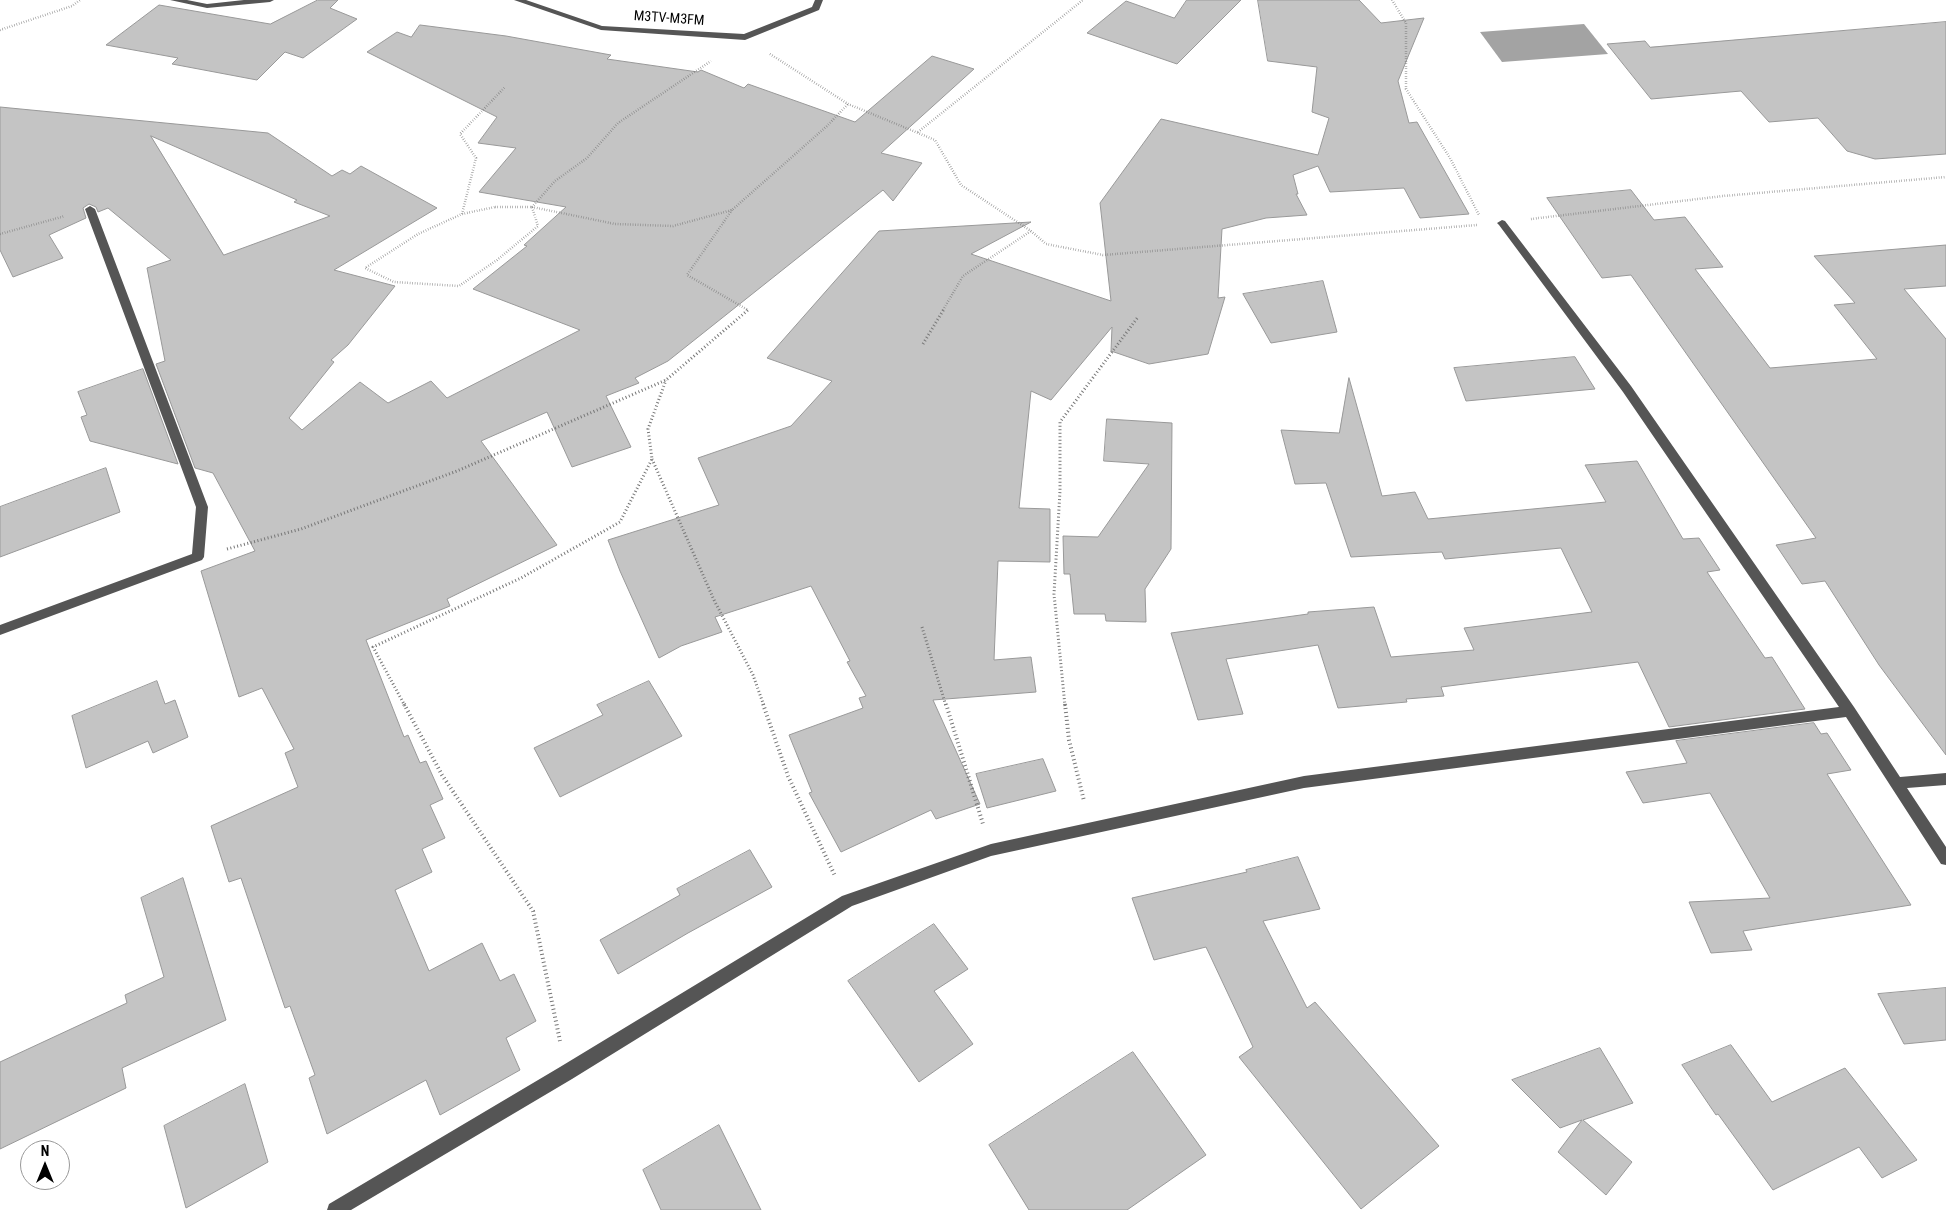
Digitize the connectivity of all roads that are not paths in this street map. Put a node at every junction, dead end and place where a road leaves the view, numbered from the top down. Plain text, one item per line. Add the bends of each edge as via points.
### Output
1 (174, 0) edge
2 (270, 0) edge
3 (518, 0) edge
4 (818, 4) edge
5 (90, 209) road end
6 (1502, 223) road end
7 (0, 630) edge
8 (1849, 711) junction
9 (1946, 780) edge
10 (1896, 783) junction
11 (1946, 859) edge
12 (336, 1210) edge

1 - 2 street via 207,6
3 - 4 street, M3TV-M3FM via 601,28 745,37
5 - 7 street via 202,507 198,557
6 - 8 street via 1626,390
8 - 10 street
8 - 12 street via 1304,782 991,850 847,901
9 - 10 street
10 - 11 street

